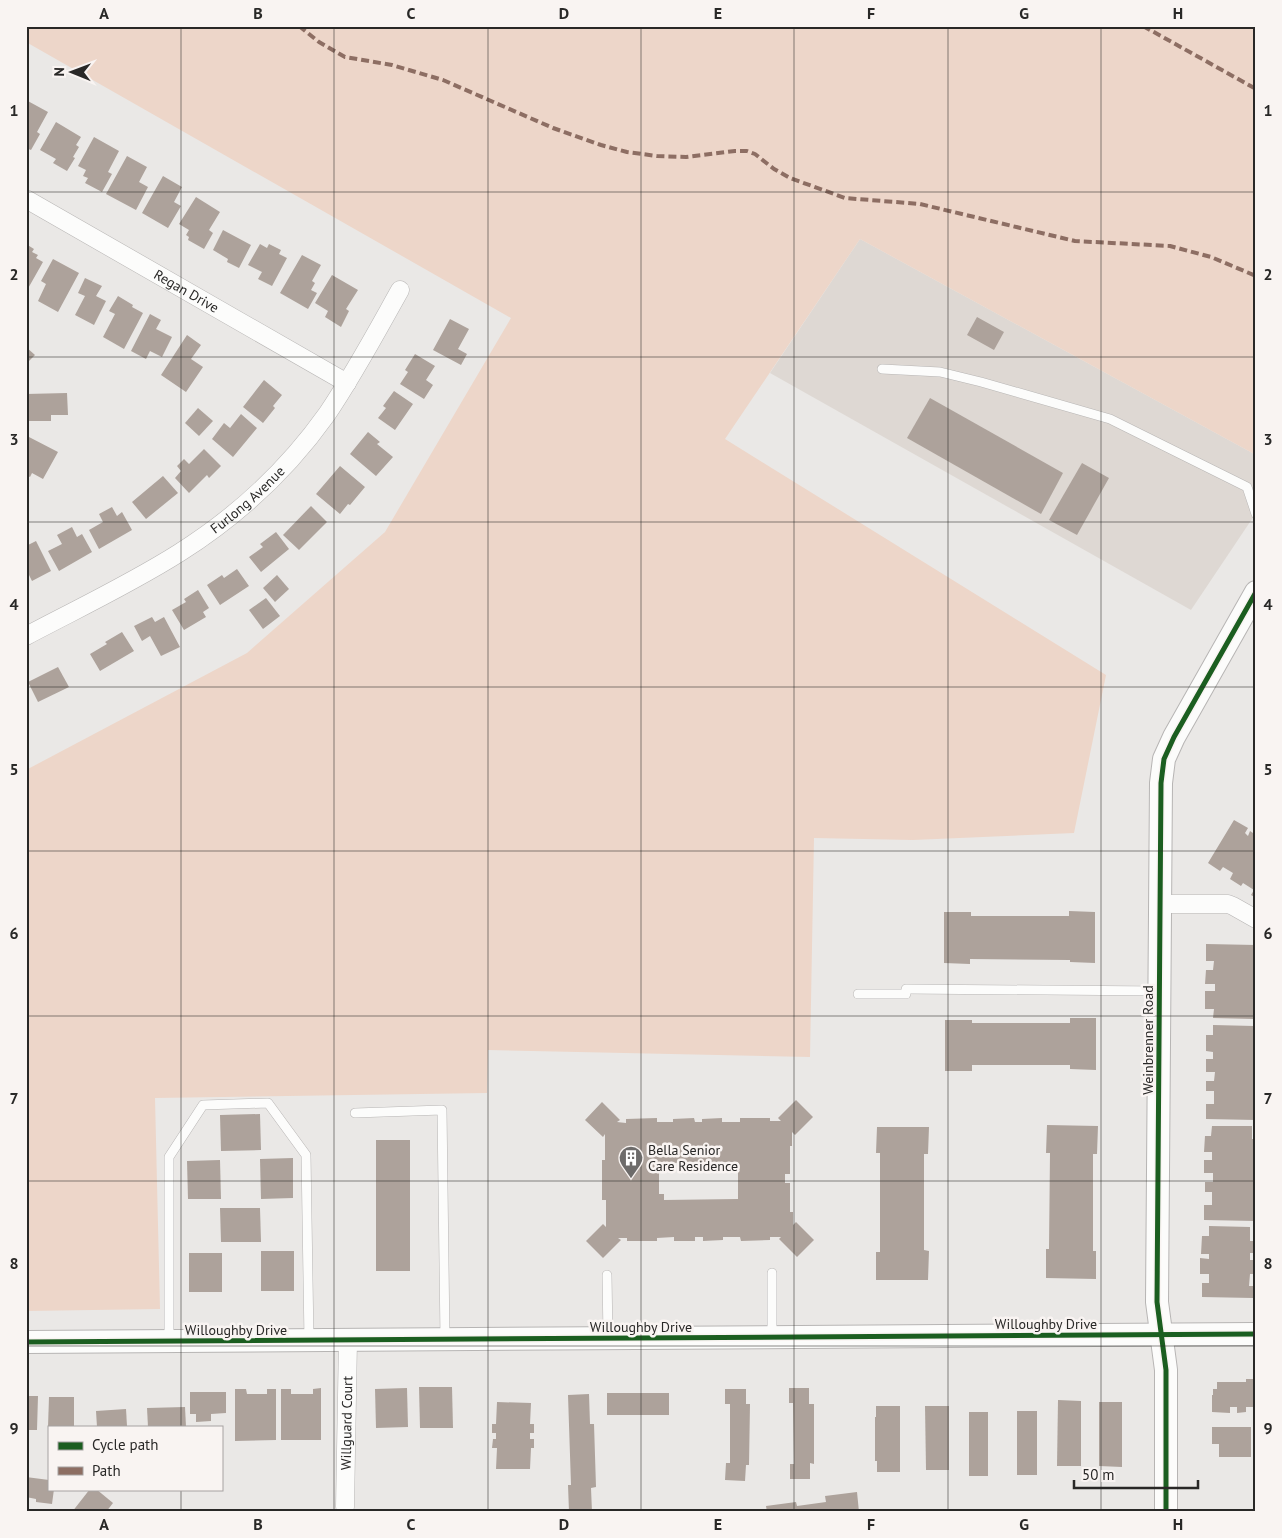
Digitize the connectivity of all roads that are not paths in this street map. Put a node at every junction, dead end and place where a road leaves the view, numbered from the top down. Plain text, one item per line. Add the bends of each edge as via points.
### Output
1 (26, 199) edge
2 (400, 290) dead end
3 (882, 369) dead end
4 (347, 382) junction
5 (1256, 514) edge
6 (1256, 592) edge
7 (26, 636) edge
8 (1160, 904) junction
9 (1256, 918) edge
10 (1160, 991) junction
11 (858, 994) dead end
12 (355, 1113) dead end
13 (772, 1273) dead end
14 (607, 1275) dead end
15 (1256, 1334) edge
16 (1162, 1335) junction
17 (772, 1337) junction
18 (608, 1338) junction
19 (309, 1340) junction
20 (348, 1340) junction
21 (445, 1340) junction
22 (169, 1341) junction
23 (26, 1342) edge
24 (345, 1507) dead end
25 (1166, 1512) edge

1 - 4 street, Regan Drive
2 - 4 street, Furlong Avenue
3 - 5 lane via 940,372 1110,419 1247,487
4 - 7 street, Furlong Avenue via 302,445 242,507 179,553
6 - 8 street, Weinbrenner Road via 1164,759 1160,808
8 - 9 street via 1228,904
8 - 10 street, Weinbrenner Road
10 - 11 lane
10 - 16 street, Weinbrenner Road via 1157,1302
12 - 21 lane via 442,1110
13 - 17 lane
14 - 18 lane
15 - 16 street, Willoughby Drive
16 - 17 street, Willoughby Drive
16 - 25 street, Weinbrenner Road via 1166,1370
17 - 18 street, Willoughby Drive
18 - 21 street, Willoughby Drive
19 - 20 street, Willoughby Drive
19 - 22 street, Willoughby Drive
19 - 22 lane via 306,1155 268,1103 203,1105 169,1157
20 - 21 street, Willoughby Drive
20 - 24 street, Willguard Court
22 - 23 street, Willoughby Drive

